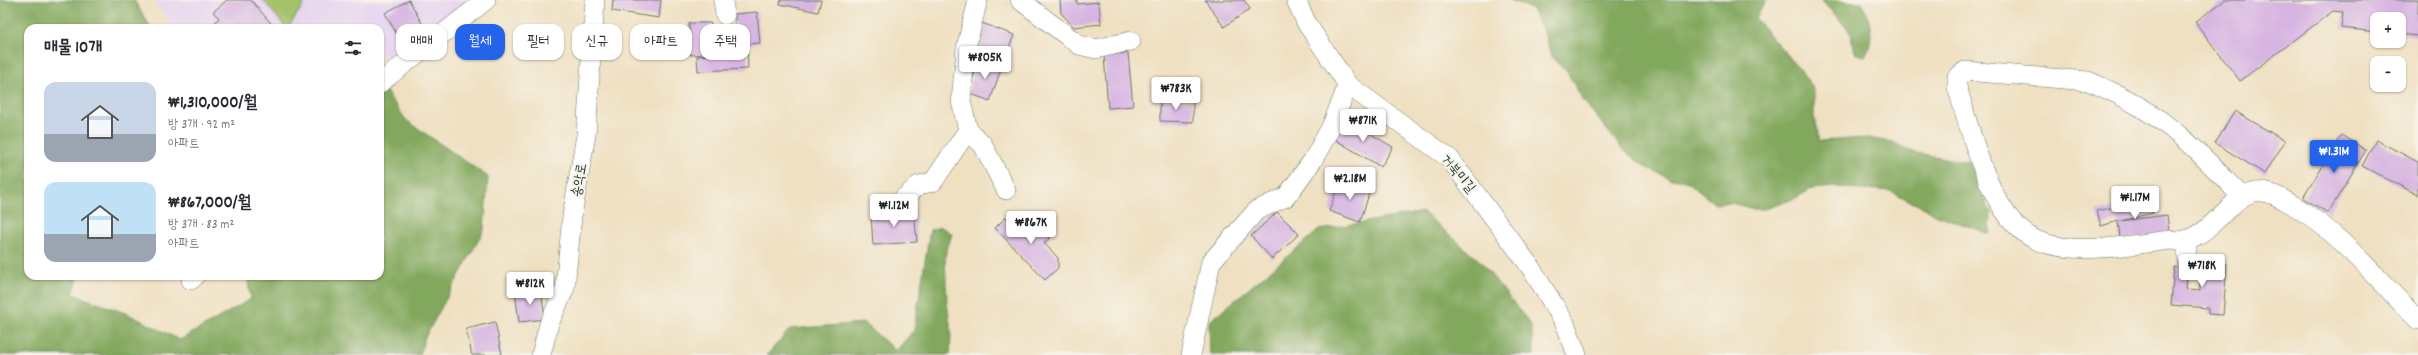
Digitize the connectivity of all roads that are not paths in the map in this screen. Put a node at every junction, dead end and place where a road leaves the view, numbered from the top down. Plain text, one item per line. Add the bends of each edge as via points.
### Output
1 (486, 0) edge
2 (595, 0) edge
3 (978, 0) edge
4 (1020, 0) edge
5 (1296, 0) edge
6 (1131, 41) dead end
7 (384, 80) edge
8 (1348, 84) junction
9 (968, 130) junction
10 (1006, 190) dead end
11 (2242, 196) junction
12 (903, 199) dead end
13 (2187, 241) junction
14 (2187, 261) dead end
15 (2418, 320) edge
16 (541, 355) edge
17 (1192, 355) edge
18 (1577, 355) edge

1 - 7 street
2 - 16 street, 송악로 via 586,135 572,216 565,288 549,324
3 - 9 street via 966,48 961,100
4 - 6 street via 1079,45 1096,49
5 - 8 street, 거북미길 via 1307,24
8 - 17 street via 1331,127 1313,160 1286,197 1257,210 1211,262
8 - 18 street, 거북미길 via 1450,159 1529,265 1565,323
9 - 10 street via 983,145
9 - 12 street via 933,182 919,185
11 - 13 street via 2193,239
11 - 13 street via 2181,136 2160,120 2106,88 2088,81 1965,71 1957,77 1957,87 1986,175 1996,198 2023,232 2041,242 2069,247 2100,248 2171,240
11 - 15 street via 2264,192 2279,197 2315,219 2342,241
13 - 14 street

